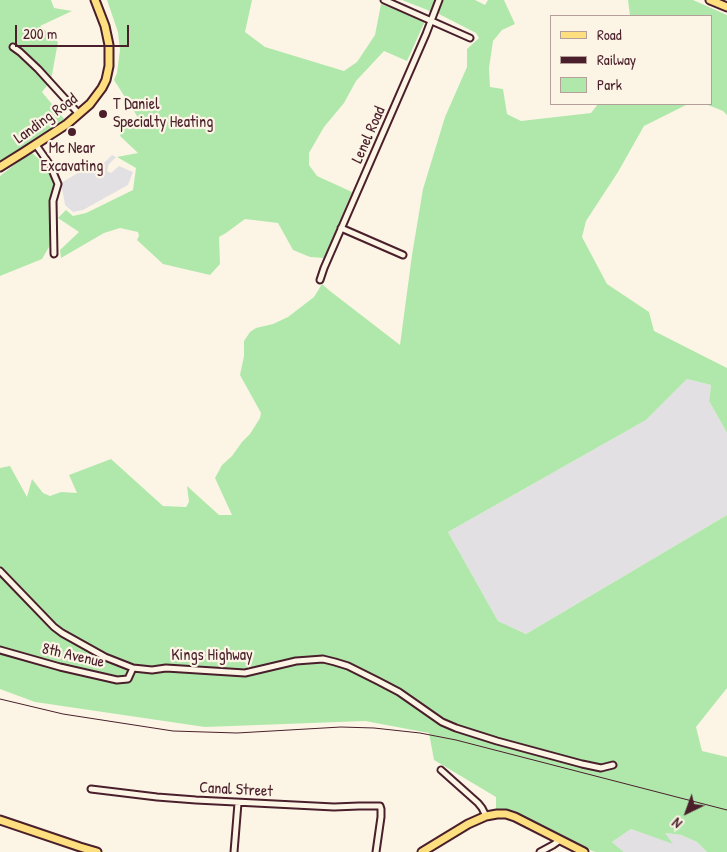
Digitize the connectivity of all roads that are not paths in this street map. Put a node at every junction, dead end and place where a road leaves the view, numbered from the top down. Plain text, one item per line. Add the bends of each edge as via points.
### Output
1 (95, 0) edge
2 (384, 0) edge
3 (439, 0) edge
4 (710, 0) edge
5 (727, 7) edge
6 (431, 21) junction
7 (470, 38) dead end
8 (12, 47) dead end
9 (79, 114) junction
10 (36, 145) junction
11 (0, 167) edge
12 (341, 228) junction
13 (54, 254) dead end
14 (403, 255) dead end
15 (320, 280) dead end
16 (0, 571) edge
17 (0, 650) edge
18 (134, 668) junction
19 (612, 765) dead end
20 (441, 770) dead end
21 (91, 789) dead end
22 (238, 803) junction
23 (486, 816) junction
24 (0, 820) edge
25 (560, 840) junction
26 (97, 852) edge
27 (234, 852) edge
28 (376, 852) edge
29 (422, 852) edge
30 (540, 852) edge
31 (584, 852) edge

1 - 9 main road, Landing Road via 108,35 109,66 102,88
2 - 6 street
3 - 6 street, Lenel Road
4 - 5 main road
6 - 7 street
6 - 12 street, Lenel Road
8 - 9 street via 38,69
9 - 10 main road, Landing Road
10 - 11 main road, Landing Road
10 - 13 street via 58,184 53,201
12 - 14 street
12 - 15 street, Lenel Road
16 - 18 street, Kings Highway via 62,633 105,657
17 - 18 street, 8th Avenue via 117,680 128,679
18 - 19 street, Kings Highway via 245,672 296,661 324,659 372,678 456,728 582,764 601,768
20 - 23 street via 478,803
21 - 22 street, Canal Street
22 - 27 street
22 - 28 street, Canal Street via 380,806
23 - 25 main road via 506,814
23 - 29 main road
24 - 26 main road
25 - 30 street
25 - 31 main road

